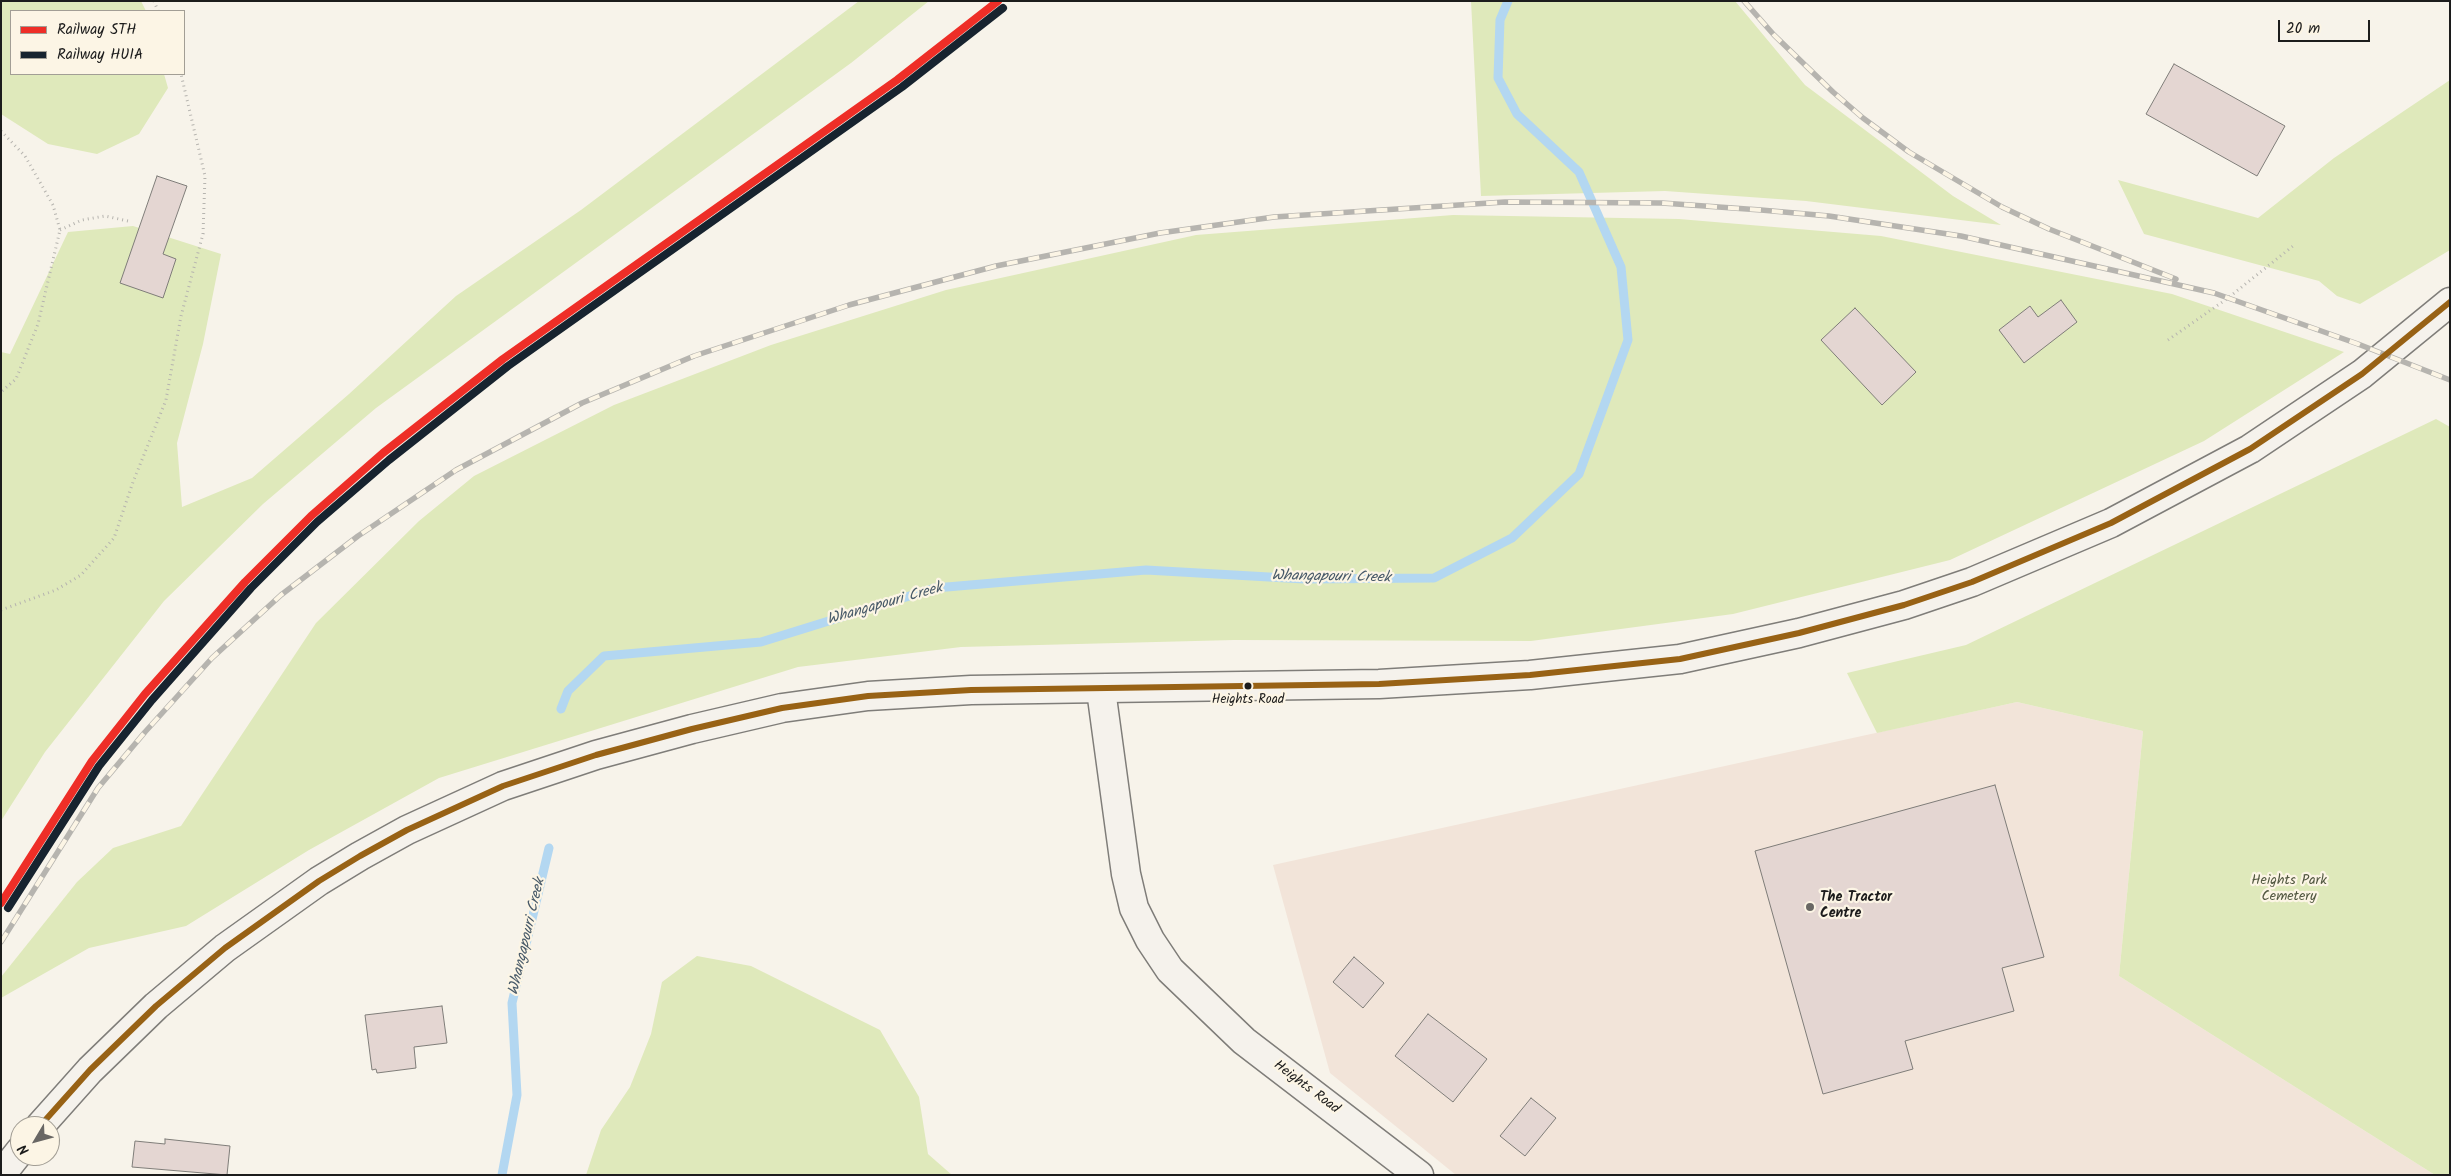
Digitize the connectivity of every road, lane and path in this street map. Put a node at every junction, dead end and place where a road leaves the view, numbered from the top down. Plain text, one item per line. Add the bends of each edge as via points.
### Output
1 (181, 75) edge
2 (1, 131) edge
3 (128, 221) dead end
4 (60, 230) junction
5 (2293, 246) dead end
6 (2450, 302) edge
7 (2168, 340) dead end
8 (1, 392) edge
9 (1, 610) edge
10 (1101, 690) junction
11 (49, 1116) edge
12 (10, 1164) edge
13 (1, 1175) edge
14 (1419, 1175) edge

1 - 9 path via 204,176 203,234 181,316 166,400 114,538 81,575 56,590
2 - 4 path via 25,156 53,205
3 - 4 path via 105,216 82,220
4 - 8 path via 38,324 16,379
5 - 7 path
6 - 10 main road via 2362,374 2250,449 2102,527 1980,579 1904,605 1799,633 1680,659 1530,675 1379,684
10 - 11 main road via 971,690 868,696 782,708 596,755 503,786 407,830 360,856 225,948 156,1006 90,1070
10 - 14 main road, Heights Road via 1126,874 1134,908 1150,940 1170,970 1244,1041
12 - 13 main road

